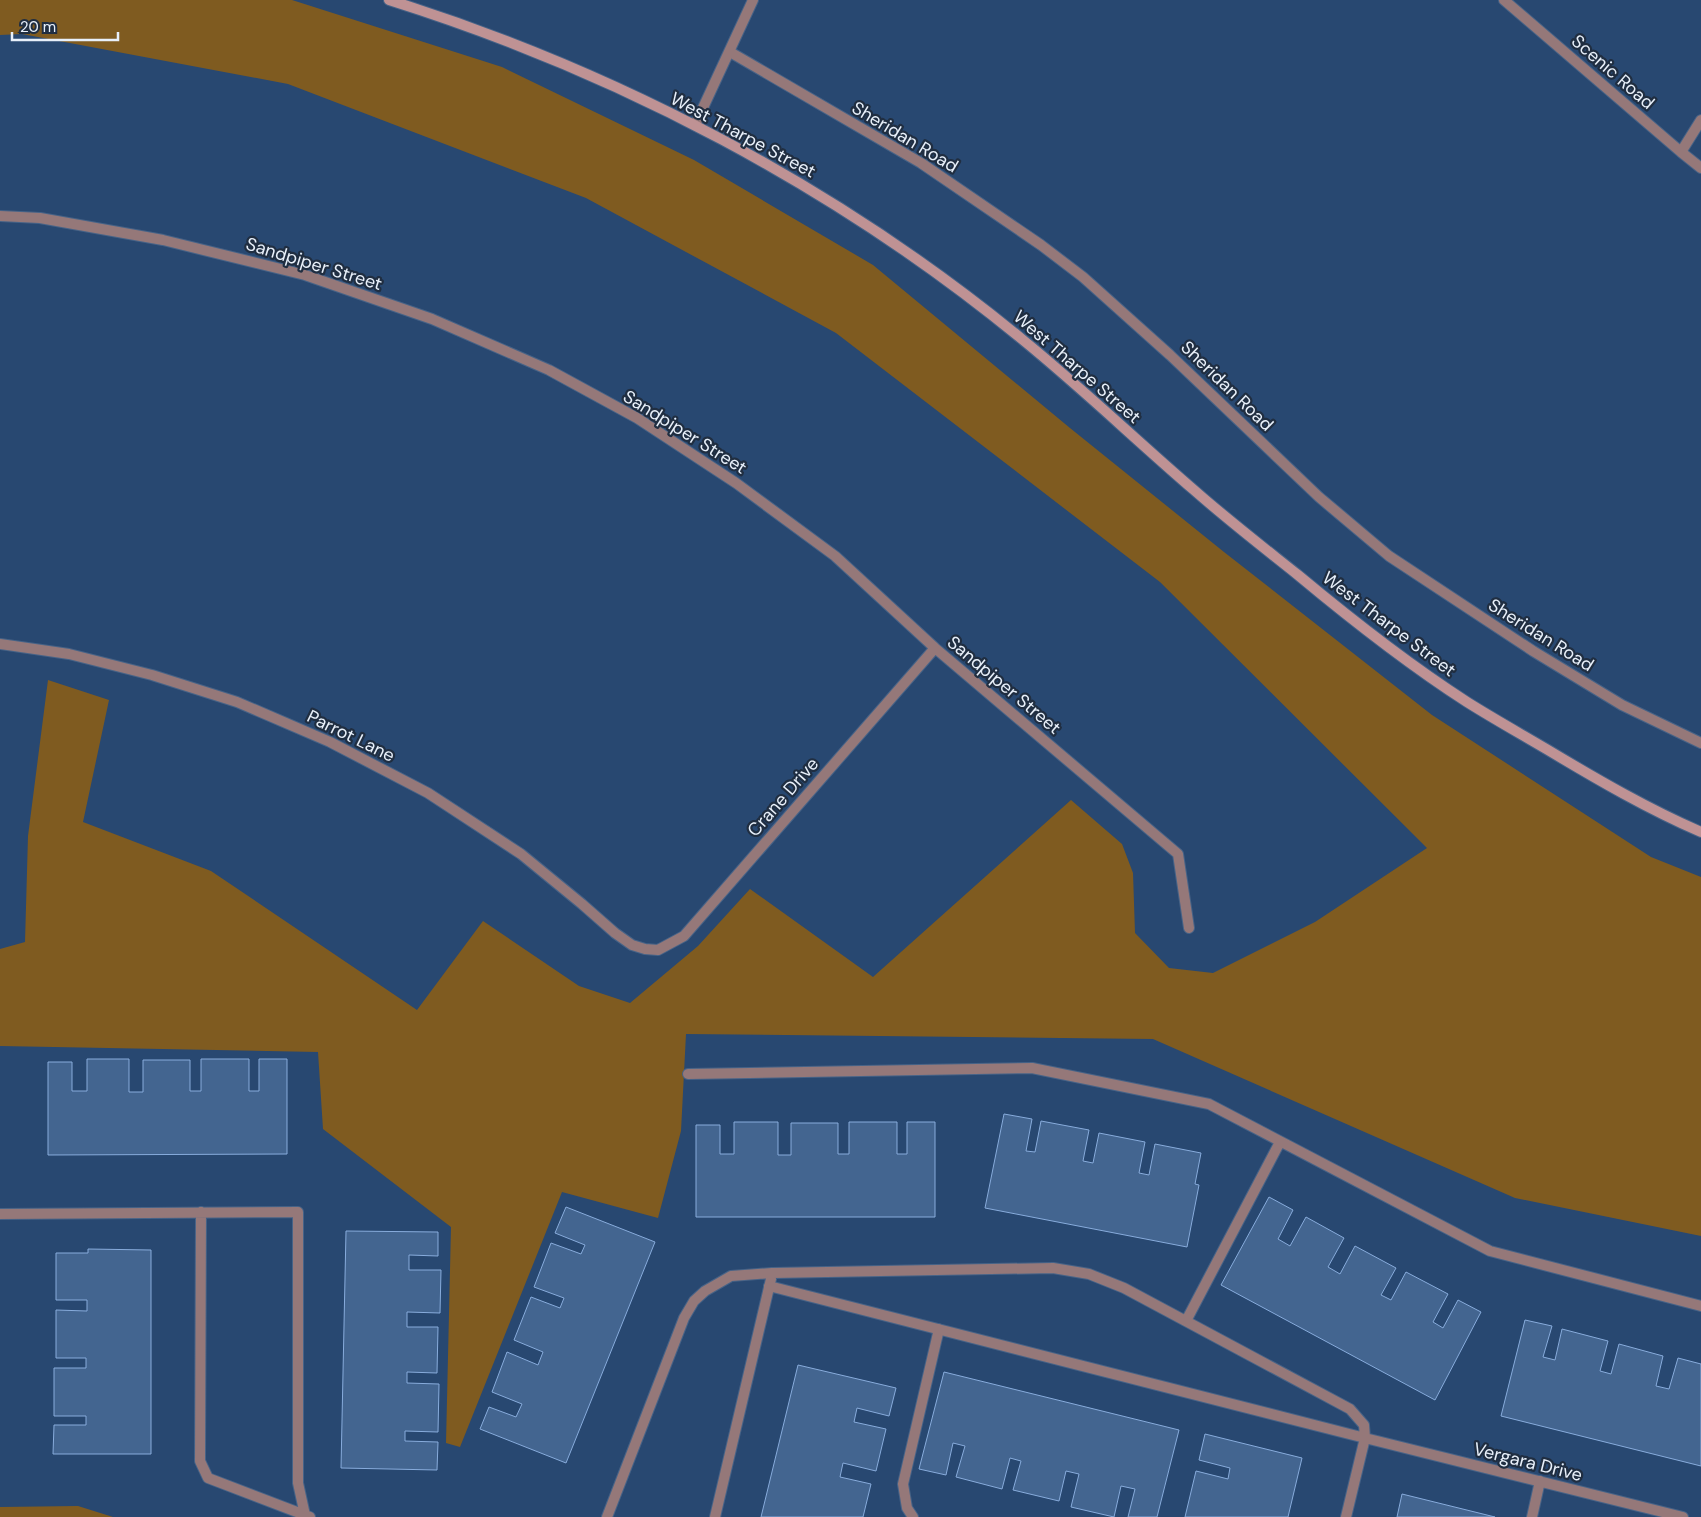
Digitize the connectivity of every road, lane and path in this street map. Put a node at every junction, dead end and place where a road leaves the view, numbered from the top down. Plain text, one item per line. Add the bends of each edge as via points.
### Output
1 (389, 0) edge
2 (753, 0) edge
3 (1504, 0) edge
4 (730, 52) junction
5 (1701, 120) edge
6 (695, 125) junction
7 (1681, 152) junction
8 (1701, 168) edge
9 (0, 216) edge
10 (0, 644) edge
11 (935, 648) junction
12 (1701, 743) edge
13 (1701, 832) edge
14 (1189, 928) dead end
15 (645, 949) joint
16 (688, 1074) dead end
17 (1280, 1142) junction
18 (201, 1212) junction
19 (0, 1214) edge
20 (772, 1273) junction
21 (769, 1286) junction
22 (1701, 1306) edge
23 (1186, 1321) junction
24 (939, 1330) junction
25 (1365, 1438) junction
26 (1540, 1481) junction
27 (307, 1516) edge
28 (606, 1517) edge
29 (715, 1517) edge
30 (913, 1517) edge
31 (1346, 1517) edge
32 (1532, 1517) edge
33 (1683, 1517) edge

1 - 6 main road, West Tharpe Street via 449,19 589,75
2 - 4 street
3 - 7 street, Scenic Road
4 - 6 street
4 - 12 street, Sheridan Road via 921,163 1082,276 1170,354 1319,496 1390,556 1622,705
5 - 7 street
6 - 13 main road, West Tharpe Street via 832,202 929,268 1023,340 1197,493 1362,627 1465,701 1593,777
7 - 8 street, Scenic Road
9 - 11 street, Sandpiper Street via 40,218 163,240 304,275 432,319 549,370 637,418 736,483 834,556
10 - 15 street, Parrot Lane via 69,654 152,675 237,702 330,742 428,793 529,860 615,933 632,945
11 - 14 street, Sandpiper Street via 1178,854
11 - 15 street, Crane Drive via 684,936 658,950
16 - 17 street via 1032,1068 1209,1104
17 - 22 street via 1490,1252
17 - 23 street
18 - 19 street
18 - 27 street via 200,1462 208,1478
18 - 27 street via 298,1212 298,1483
20 - 21 street
20 - 23 street via 1052,1268 1089,1274 1124,1288
20 - 28 street via 731,1276 694,1301 684,1318
21 - 24 street, Vergara Drive
21 - 29 street
23 - 25 street via 1350,1409 1364,1424
24 - 25 street, Vergara Drive
24 - 30 street via 903,1484 907,1508
25 - 26 street, Vergara Drive
25 - 31 street
26 - 32 street
26 - 33 street, Vergara Drive

